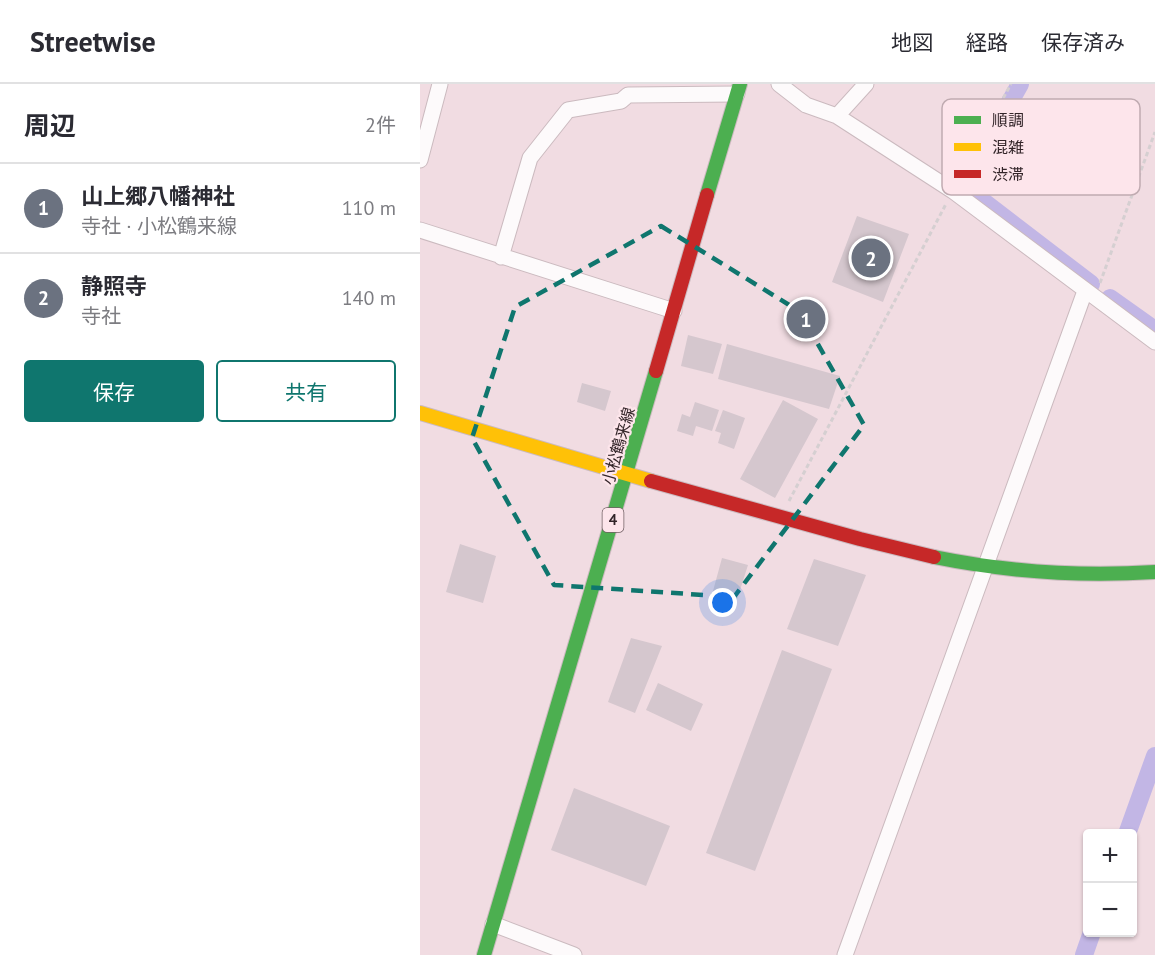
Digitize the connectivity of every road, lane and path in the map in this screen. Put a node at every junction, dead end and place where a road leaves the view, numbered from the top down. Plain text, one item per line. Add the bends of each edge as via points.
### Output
1 (440, 84) edge
2 (778, 84) edge
3 (866, 84) edge
4 (1011, 84) edge
5 (739, 89) edge
6 (1003, 99) edge
7 (837, 116) junction
8 (1155, 132) edge
9 (420, 160) edge
10 (1140, 169) edge
11 (942, 184) edge
12 (951, 195) edge
13 (958, 195) edge
14 (1130, 195) edge
15 (420, 230) edge
16 (501, 257) junction
17 (1090, 294) junction
18 (674, 311) junction
19 (1155, 342) edge
20 (420, 413) edge
21 (627, 475) junction
22 (780, 518) junction
23 (984, 567) junction
24 (1155, 572) edge
25 (493, 924) junction
26 (484, 955) edge
27 (574, 955) edge
28 (845, 955) edge

1 - 9 street
2 - 7 street via 806,105
3 - 7 street
4 - 6 path
5 - 16 street via 628,95 621,101 568,110 530,158
5 - 18 main road, 小松鶴来線 / 4
7 - 11 street
8 - 10 path
12 - 22 path
13 - 17 street
14 - 17 path
15 - 16 street
16 - 18 street
17 - 19 street
17 - 23 street
18 - 21 main road, 小松鶴来線 / 4
20 - 21 main road
21 - 22 main road
21 - 25 main road, 小松鶴来線 / 4
22 - 23 main road via 923,556
23 - 24 main road via 1104,575
23 - 28 street
25 - 26 main road, 小松鶴来線 / 4
25 - 27 street

